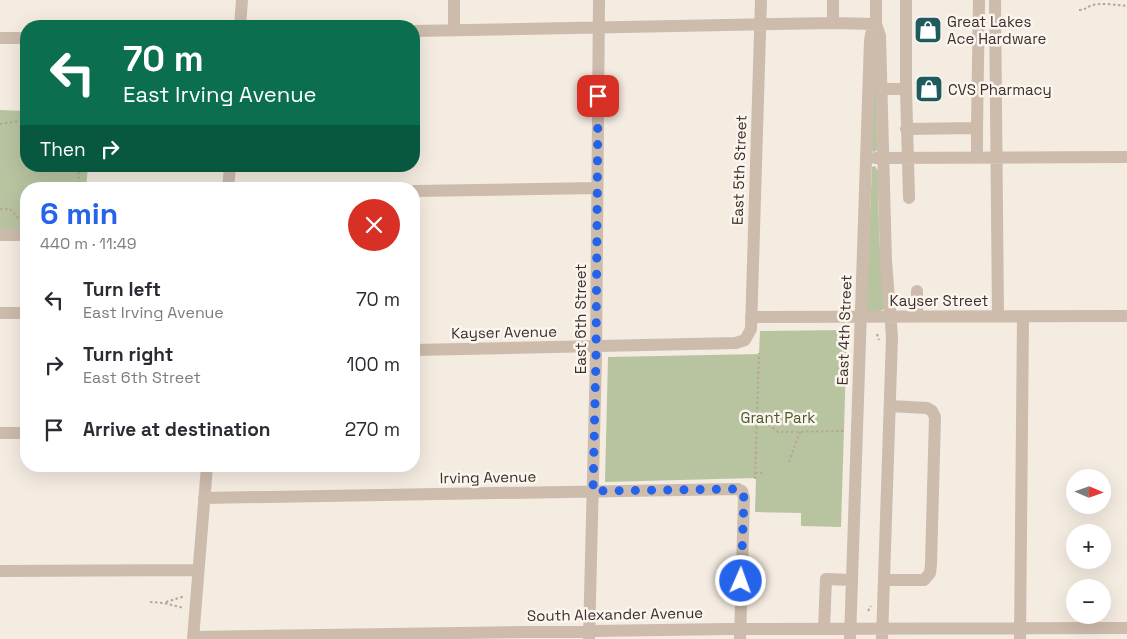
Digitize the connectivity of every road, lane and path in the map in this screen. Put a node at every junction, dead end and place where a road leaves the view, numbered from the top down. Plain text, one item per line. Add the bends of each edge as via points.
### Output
1 (242, 0) edge
2 (454, 0) edge
3 (599, 0) edge
4 (761, 0) edge
5 (833, 0) edge
6 (876, 0) edge
7 (906, 0) edge
8 (979, 0) edge
9 (995, 0) edge
10 (1095, 0) edge
11 (1095, 5) junction
12 (1127, 6) edge
13 (1079, 10) dead end
14 (240, 20) edge
15 (833, 23) junction
16 (760, 24) junction
17 (876, 24) junction
18 (598, 28) junction
19 (454, 30) junction
20 (420, 31) edge
21 (0, 38) edge
22 (20, 38) edge
23 (881, 89) junction
24 (906, 89) junction
25 (20, 121) edge
26 (0, 124) edge
27 (977, 128) junction
28 (906, 129) junction
29 (908, 157) junction
30 (976, 157) junction
31 (996, 157) junction
32 (1127, 157) edge
33 (866, 158) junction
34 (883, 158) junction
35 (597, 188) junction
36 (420, 191) edge
37 (909, 198) dead end
38 (0, 209) edge
39 (20, 218) edge
40 (0, 235) edge
41 (20, 235) edge
42 (917, 291) dead end
43 (0, 313) edge
44 (20, 313) edge
45 (891, 316) junction
46 (917, 316) junction
47 (998, 316) junction
48 (1023, 316) junction
49 (1127, 316) edge
50 (751, 317) junction
51 (861, 317) junction
52 (877, 334) dead end
53 (745, 340) joint
54 (879, 340) dead end
55 (596, 346) junction
56 (420, 350) edge
57 (758, 353) dead end
58 (890, 406) junction
59 (757, 416) junction
60 (824, 428) dead end
61 (800, 432) junction
62 (830, 432) junction
63 (846, 432) dead end
64 (0, 433) edge
65 (20, 433) edge
66 (789, 462) dead end
67 (206, 472) edge
68 (755, 473) junction
69 (762, 473) dead end
70 (755, 479) dead end
71 (593, 491) junction
72 (204, 498) junction
73 (198, 570) junction
74 (0, 572) edge
75 (851, 580) junction
76 (884, 580) junction
77 (185, 596) dead end
78 (150, 602) dead end
79 (164, 602) junction
80 (872, 606) dead end
81 (184, 608) dead end
82 (868, 611) dead end
83 (1127, 628) edge
84 (824, 629) junction
85 (740, 634) edge
86 (850, 634) edge
87 (882, 634) edge
88 (1020, 634) edge
89 (589, 635) edge
90 (194, 638) edge

1 - 14 street
2 - 19 street
3 - 18 street, East 6th Street
4 - 16 street, East 5th Street
5 - 15 street
6 - 17 street, East 4th Street
7 - 24 street
8 - 27 street
9 - 31 street
10 - 11 path
11 - 12 path
11 - 13 path
15 - 16 street
15 - 17 street
16 - 18 street
16 - 50 street, East 5th Street
17 - 23 street, East 4th Street via 880,36
17 - 33 street, East 4th Street via 870,41
18 - 19 street
18 - 35 street, East 6th Street
19 - 20 street
21 - 22 street
23 - 24 street
23 - 34 street, East 4th Street
24 - 28 street
25 - 26 path
27 - 28 street
27 - 30 street
28 - 29 street
29 - 30 street
29 - 34 street
29 - 37 street
30 - 31 street
31 - 32 street
31 - 47 street
33 - 34 street
33 - 51 street, East 4th Street
34 - 45 street, East 4th Street
35 - 36 street
35 - 55 street, East 6th Street
38 - 39 path via 10,208
40 - 41 street
42 - 46 street
43 - 44 street
45 - 46 street, Kayser Street
45 - 51 street, Kayser Street
45 - 58 street, East 4th Street
46 - 47 street, Kayser Street
47 - 48 street, Kayser Street
48 - 49 street, Kayser Street
48 - 88 street
50 - 51 street, Kayser Street
50 - 53 street, East 5th Street via 751,328
51 - 75 street, East 4th Street
52 - 54 path
53 - 55 street, Kayser Avenue via 736,343
55 - 56 street, Kayser Avenue
55 - 71 street, East 6th Street
57 - 59 path
58 - 76 street, East 4th Street
58 - 76 street via 927,408 935,417 931,555 930,573 924,580
59 - 61 path via 778,432
59 - 68 path
60 - 62 path
61 - 62 path
61 - 66 path
62 - 63 path
64 - 65 street
67 - 72 street
68 - 69 path
68 - 70 path
71 - 72 street, Irving Avenue
71 - 85 street, Irving Avenue via 734,488 742,491
71 - 89 street, East 6th Street
72 - 73 street
73 - 74 street
73 - 90 street
75 - 84 street via 826,579
75 - 86 street, East 4th Street
76 - 87 street, East 4th Street
77 - 79 path
78 - 79 path
79 - 81 path
80 - 82 path
83 - 88 street, South Alexander Avenue
84 - 85 street, South Alexander Avenue
84 - 86 street, South Alexander Avenue
85 - 89 street, South Alexander Avenue
86 - 87 street, South Alexander Avenue
87 - 88 street, South Alexander Avenue
89 - 90 street, South Alexander Avenue

